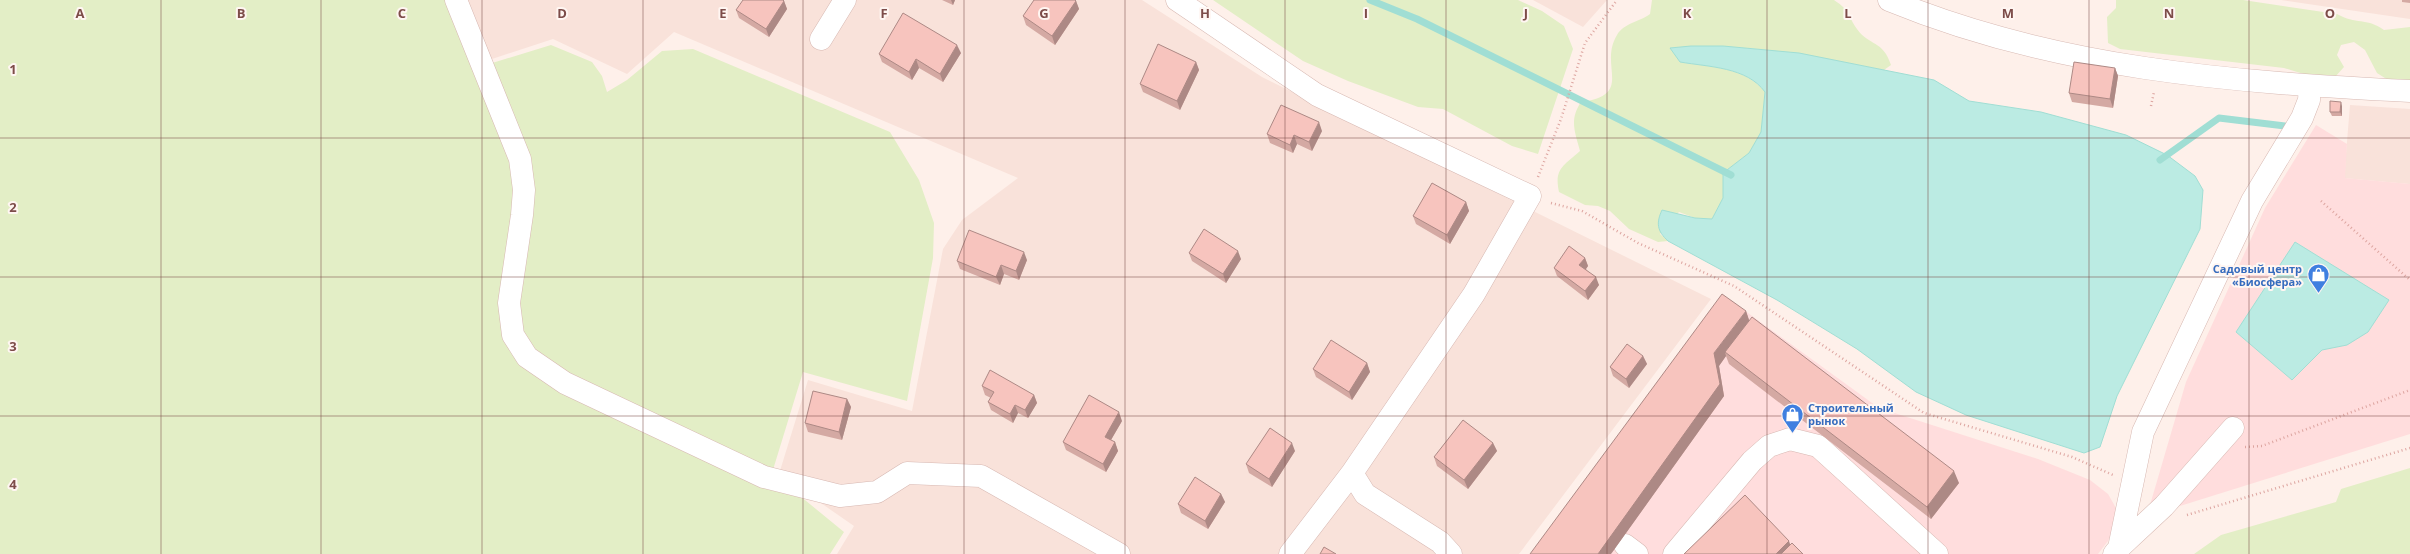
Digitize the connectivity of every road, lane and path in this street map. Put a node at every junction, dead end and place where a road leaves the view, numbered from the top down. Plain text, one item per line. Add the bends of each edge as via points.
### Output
1 (456, 0) edge
2 (845, 0) edge
3 (1177, 0) edge
4 (1617, 0) edge
5 (1889, 0) edge
6 (821, 39) dead end
7 (2310, 86) junction
8 (2410, 91) edge
9 (1530, 196) junction
10 (2321, 201) dead end
11 (2410, 280) edge
12 (2410, 390) edge
13 (2228, 435) joint
14 (2410, 448) edge
15 (1352, 473) junction
16 (2132, 484) junction
17 (2151, 518) junction
18 (2116, 551) edge
19 (1119, 554) edge
20 (1290, 554) edge
21 (1451, 554) edge
22 (1674, 554) edge
23 (1937, 554) edge

1 - 19 street via 520,159 524,190 523,209 509,303 513,335 527,357 565,383 764,477 840,496 876,492 908,473 981,476
2 - 6 street
3 - 9 street via 1317,95
4 - 9 path via 1585,43 1561,119
5 - 7 street via 1965,29 2060,53 2157,71
7 - 8 street
7 - 16 street via 2309,100 2302,118 2252,201 2143,432
9 - 15 street via 1474,294
9 - 16 path via 1582,211 1638,243 1734,286 1924,413 2072,457
10 - 11 path
12 - 13 path via 2262,446 2247,448
13 - 17 street
14 - 17 path via 2184,516
15 - 20 street
15 - 21 street via 1365,494 1440,542
16 - 18 street
17 - 18 street
22 - 23 street via 1752,460 1769,446 1790,439 1818,446

